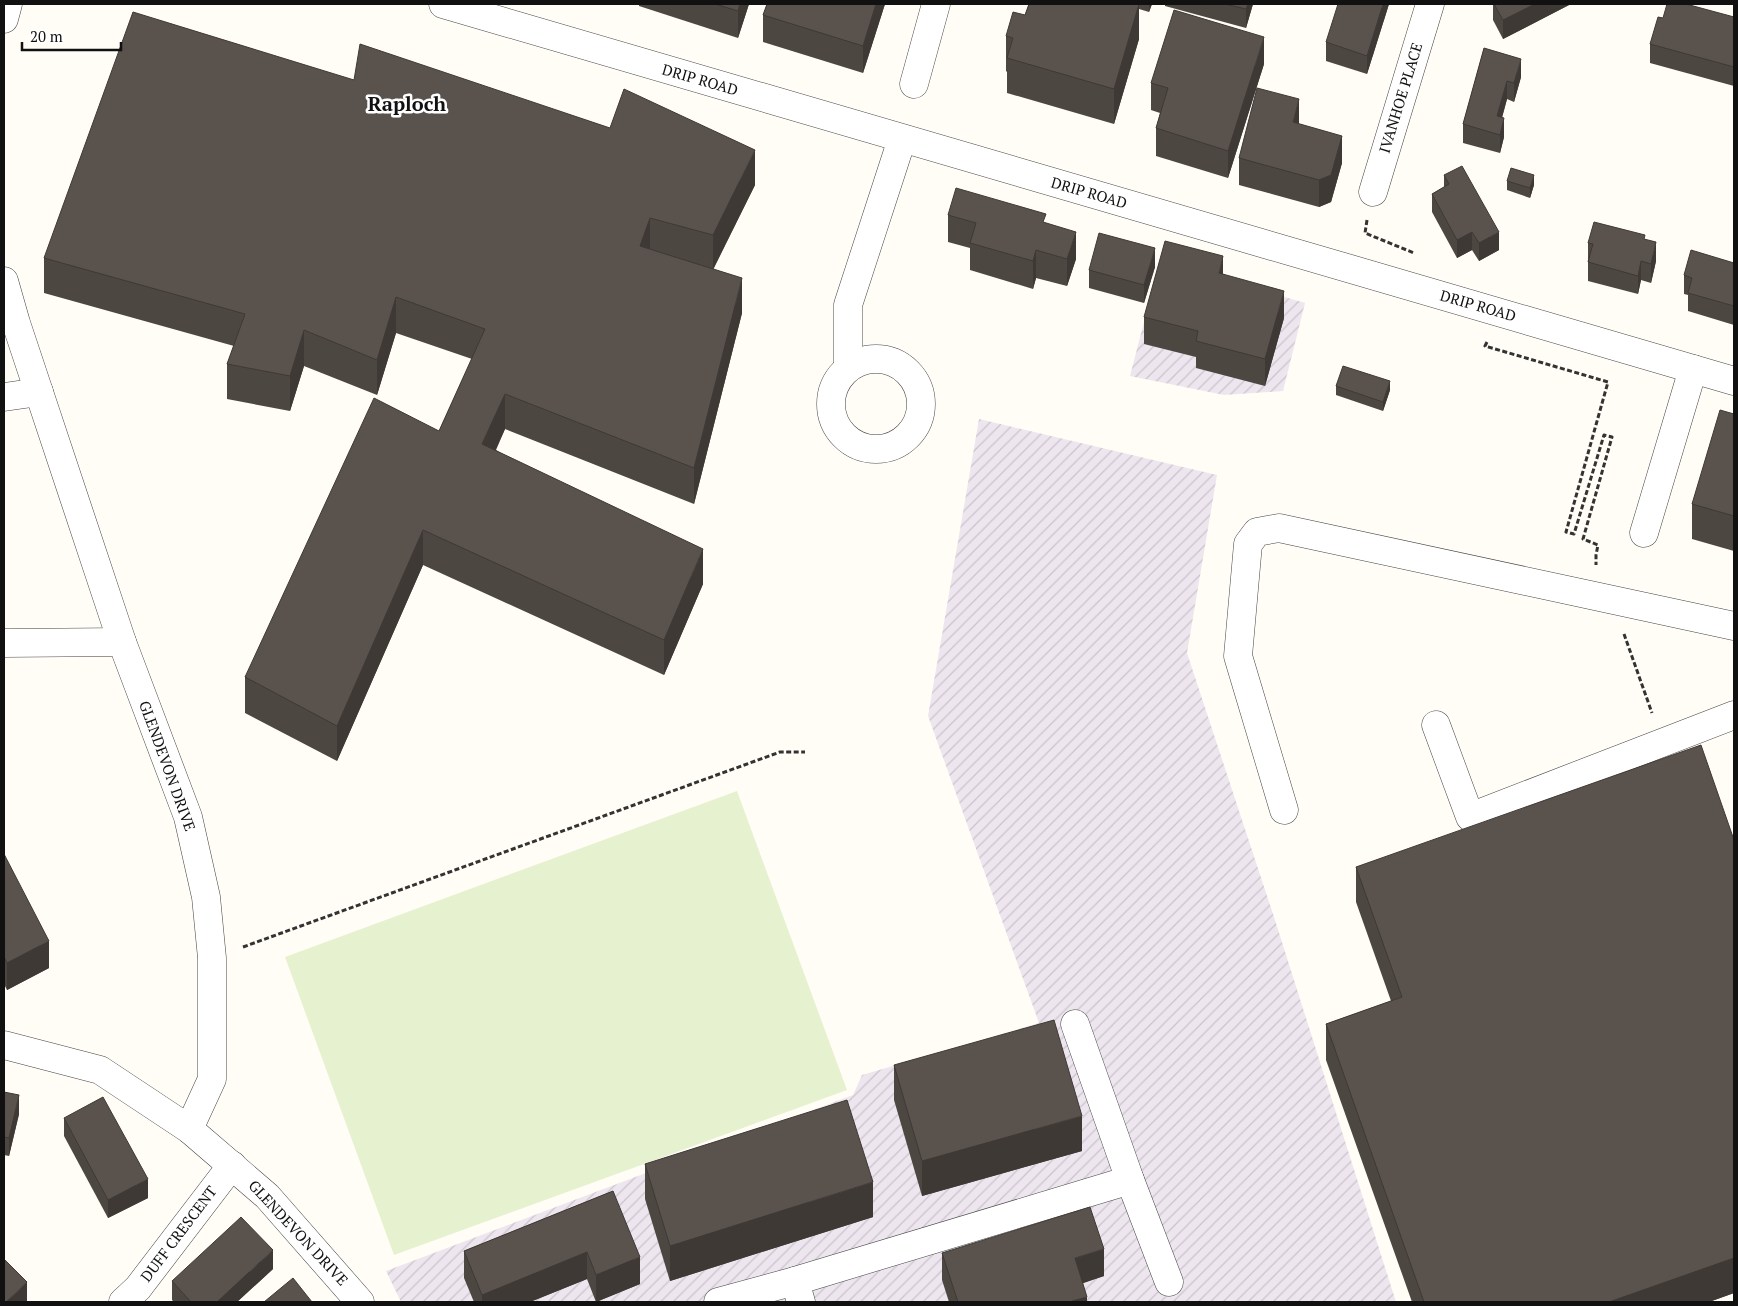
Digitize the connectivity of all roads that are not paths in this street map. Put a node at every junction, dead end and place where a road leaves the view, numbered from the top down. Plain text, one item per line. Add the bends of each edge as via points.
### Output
1 (8, 4) edge
2 (444, 4) edge
3 (936, 4) edge
4 (1430, 4) edge
5 (4, 20) edge
6 (914, 84) dead end
7 (902, 139) junction
8 (1373, 192) road end
9 (4, 281) edge
10 (848, 368) dead end
11 (1693, 369) junction
12 (1734, 381) edge
13 (39, 392) junction
14 (4, 397) edge
15 (1644, 533) dead end
16 (1734, 626) edge
17 (122, 642) junction
18 (4, 643) edge
19 (1734, 715) edge
20 (1436, 725) dead end
21 (1284, 810) dead end
22 (1075, 1024) dead end
23 (4, 1044) edge
24 (189, 1129) junction
25 (232, 1164) junction
26 (1130, 1180) junction
27 (1169, 1282) dead end
28 (798, 1291) edge
29 (123, 1302) edge
30 (360, 1302) edge
31 (718, 1302) edge

1 - 5 street
2 - 7 street, DRIP ROAD
3 - 6 street
4 - 8 street, IVANHOE PLACE
7 - 10 street via 848,305
7 - 11 street, DRIP ROAD
9 - 13 street, GLENDEVON DRIVE
11 - 12 street, DRIP ROAD
11 - 15 street
13 - 14 street
13 - 17 street, GLENDEVON DRIVE
16 - 21 street via 1279,528 1257,532 1248,544 1238,656
17 - 18 street
17 - 24 street, GLENDEVON DRIVE via 188,817 206,897 212,958 212,1079
19 - 20 street via 1470,817
22 - 26 street
23 - 24 street via 100,1070
24 - 25 street, GLENDEVON DRIVE
25 - 29 street, DUFF CRESCENT via 138,1288
25 - 30 street, GLENDEVON DRIVE via 267,1196
26 - 27 street
26 - 28 street
28 - 31 street

